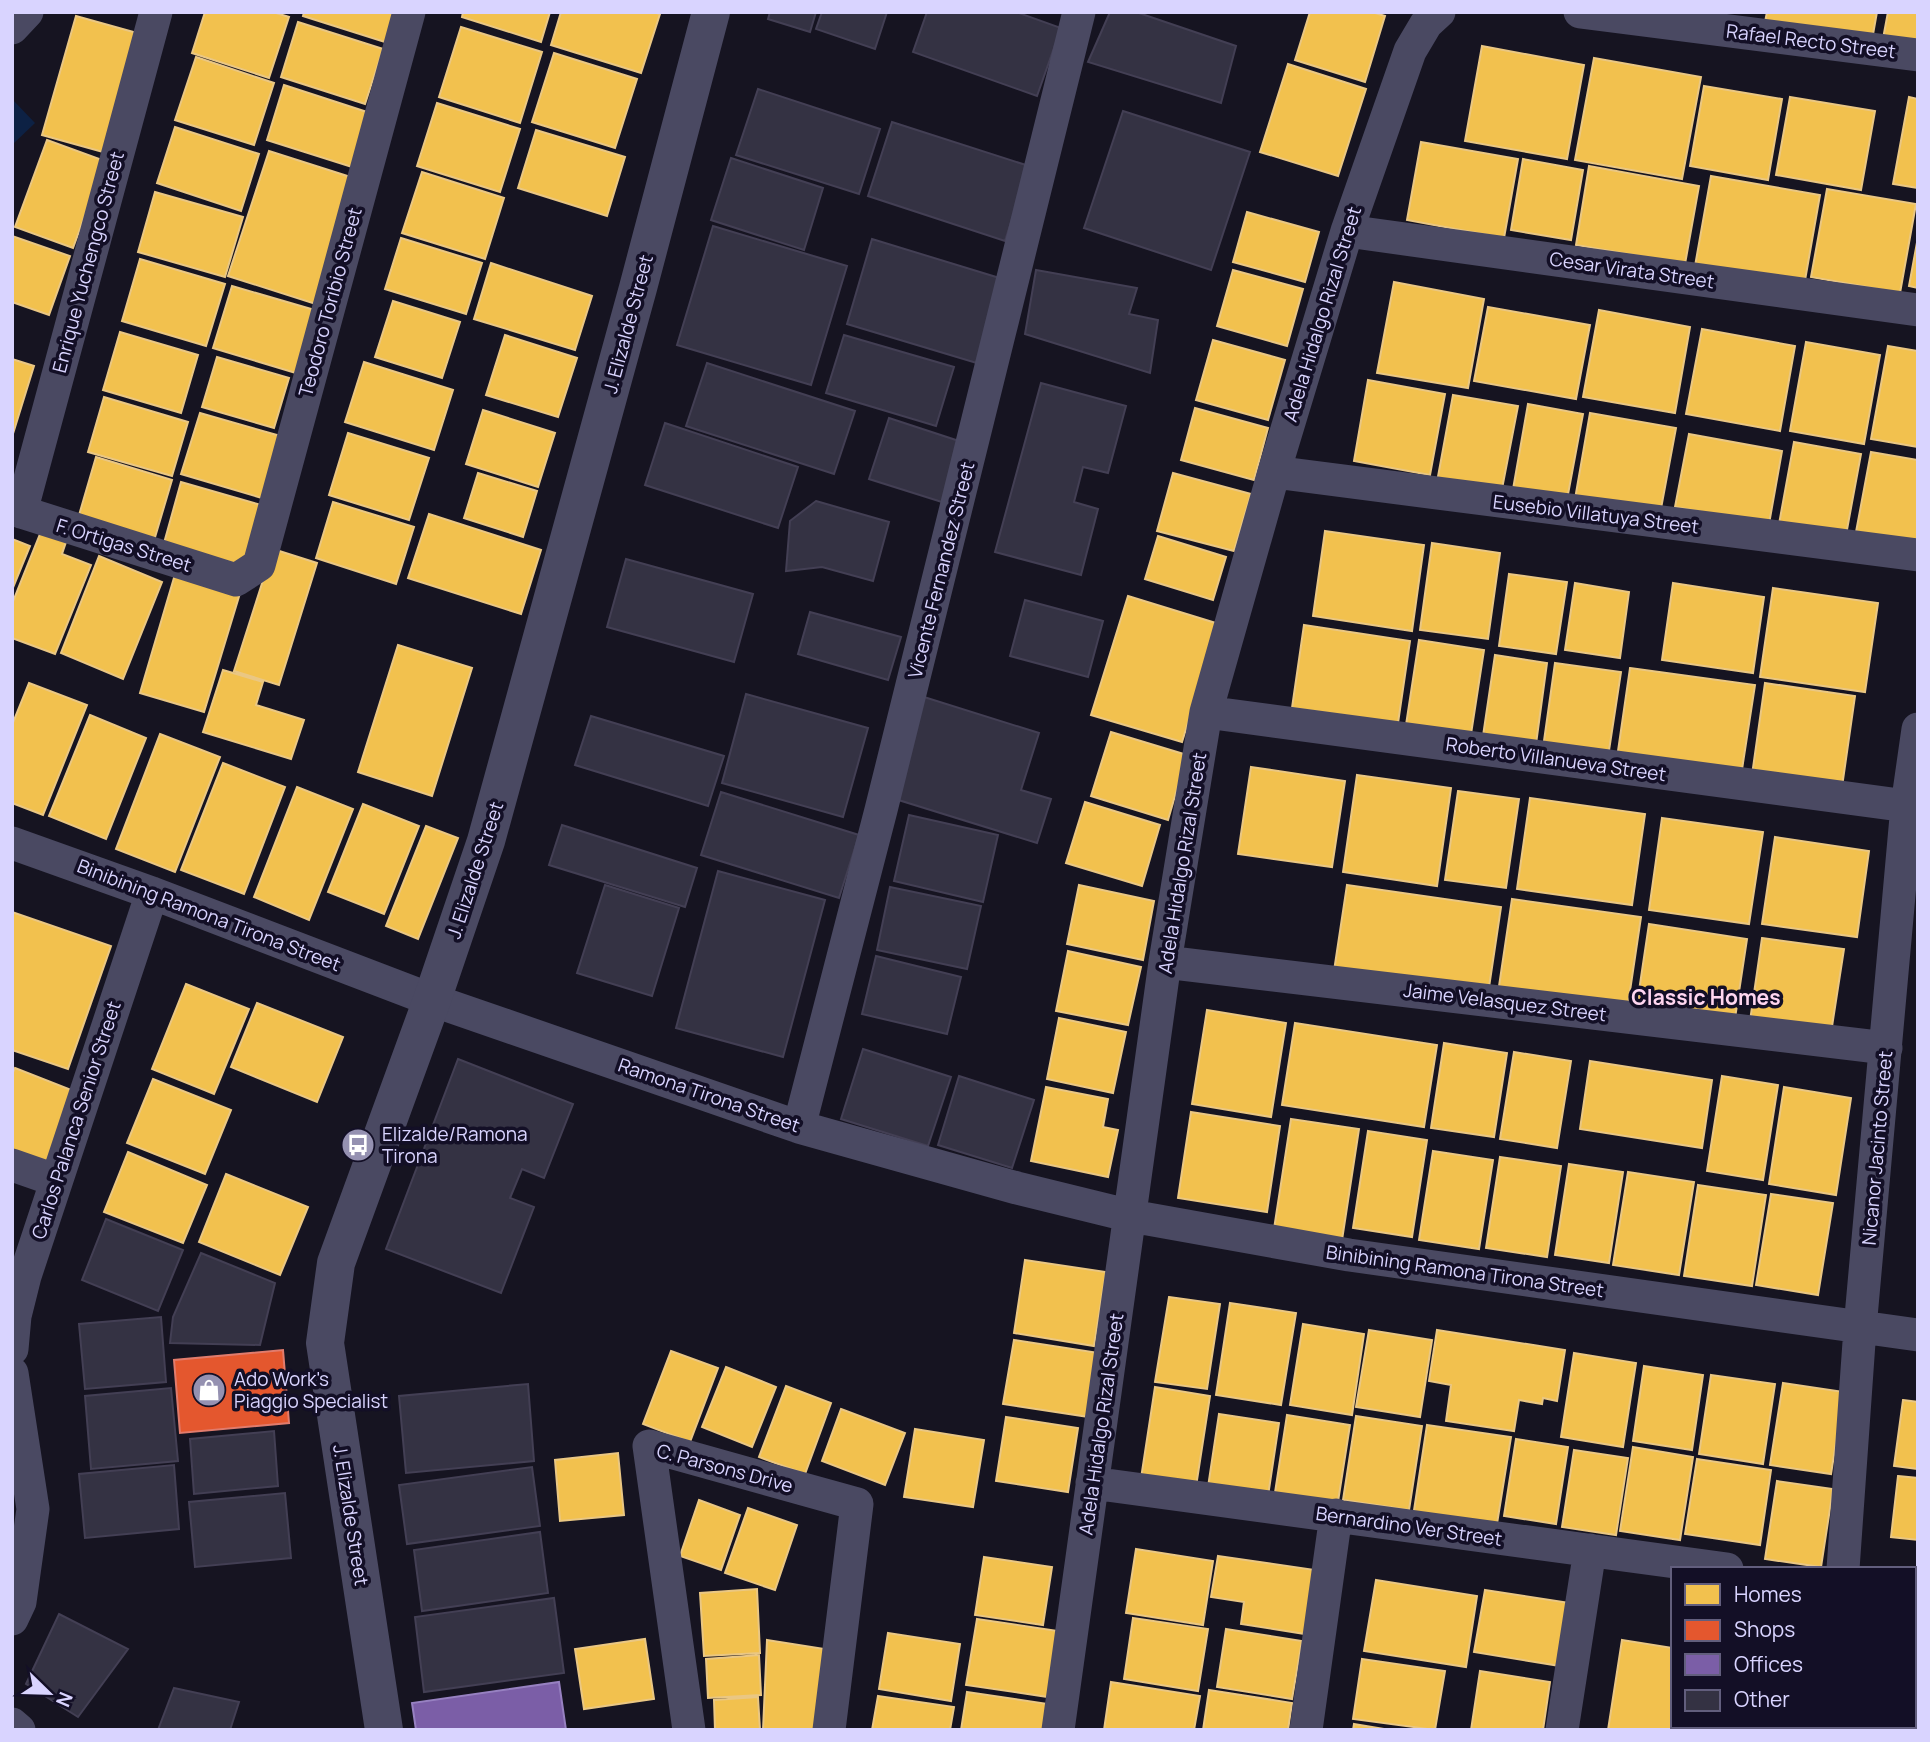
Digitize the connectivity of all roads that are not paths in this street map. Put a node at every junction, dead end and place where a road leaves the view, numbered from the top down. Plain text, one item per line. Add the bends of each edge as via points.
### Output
1 (27, 12) edge
2 (156, 12) edge
3 (409, 12) edge
4 (711, 12) edge
5 (1079, 12) edge
6 (1580, 12) edge
7 (1432, 18) edge
8 (12, 28) edge
9 (1918, 54) edge
10 (1347, 231) junction
11 (1918, 310) edge
12 (1274, 472) junction
13 (16, 511) edge
14 (1918, 555) edge
15 (236, 580) joint
16 (1206, 712) junction
17 (1918, 729) edge
18 (1907, 806) junction
19 (12, 843) edge
20 (152, 892) junction
21 (1166, 962) junction
22 (419, 995) junction
23 (1886, 1048) junction
24 (799, 1127) junction
25 (12, 1165) edge
26 (55, 1180) junction
27 (1017, 1188) joint
28 (1131, 1216) junction
29 (1860, 1328) junction
30 (1918, 1335) edge
31 (12, 1349) edge
32 (12, 1373) edge
33 (1092, 1483) junction
34 (1336, 1516) junction
35 (1590, 1550) junction
36 (1713, 1567) edge
37 (1843, 1567) edge
38 (12, 1619) edge
39 (12, 1724) edge
40 (19, 1730) edge
41 (384, 1730) edge
42 (689, 1730) edge
43 (828, 1730) edge
44 (1058, 1730) edge
45 (1306, 1730) edge
46 (1562, 1730) edge

1 - 8 street
2 - 13 street, Enrique Yuchengco Street
3 - 15 street, Teodoro Toribio Street via 259,565
4 - 22 street, J. Elizalde Street via 486,841
5 - 24 street, Vicente Fernandez Street
6 - 9 street, Rafael Recto Street
7 - 10 street, Adela Hidalgo Rizal Street via 1410,51
10 - 11 street, Cesar Virata Street
10 - 12 street, Adela Hidalgo Rizal Street
12 - 14 street, Eusebio Villatuya Street
12 - 16 street, Adela Hidalgo Rizal Street
13 - 15 street, F. Ortigas Street
16 - 18 street, Roberto Villanueva Street
16 - 21 street, Adela Hidalgo Rizal Street
17 - 18 street, Nicanor Jacinto Street
18 - 23 street, Nicanor Jacinto Street
19 - 20 street, Binibining Ramona Tirona Street
20 - 22 street, Binibining Ramona Tirona Street
20 - 26 street, Carlos Palanca Senior Street
21 - 23 street, Jaime Velasquez Street
21 - 28 street, Adela Hidalgo Rizal Street
22 - 24 street, Ramona Tirona Street
22 - 41 street, J. Elizalde Street via 336,1263 325,1343
23 - 29 street, Nicanor Jacinto Street
24 - 27 street, Ramona Tirona Street
25 - 26 street
26 - 31 street, Carlos Palanca Senior Street via 15,1316
27 - 28 street, Binibining Ramona Tirona Street
28 - 29 street, Binibining Ramona Tirona Street via 1349,1255
28 - 33 street, Adela Hidalgo Rizal Street
29 - 30 street, Binibining Ramona Tirona Street
29 - 37 street, Nicanor Jacinto Street
32 - 38 street via 33,1509 20,1602
33 - 34 street, Bernardino Ver Street
33 - 44 street, Adela Hidalgo Rizal Street
34 - 35 street, Bernardino Ver Street
34 - 45 street
35 - 36 street, Bernardino Ver Street
35 - 46 street
39 - 40 street
42 - 43 street, C. Parsons Drive via 649,1446 857,1504

